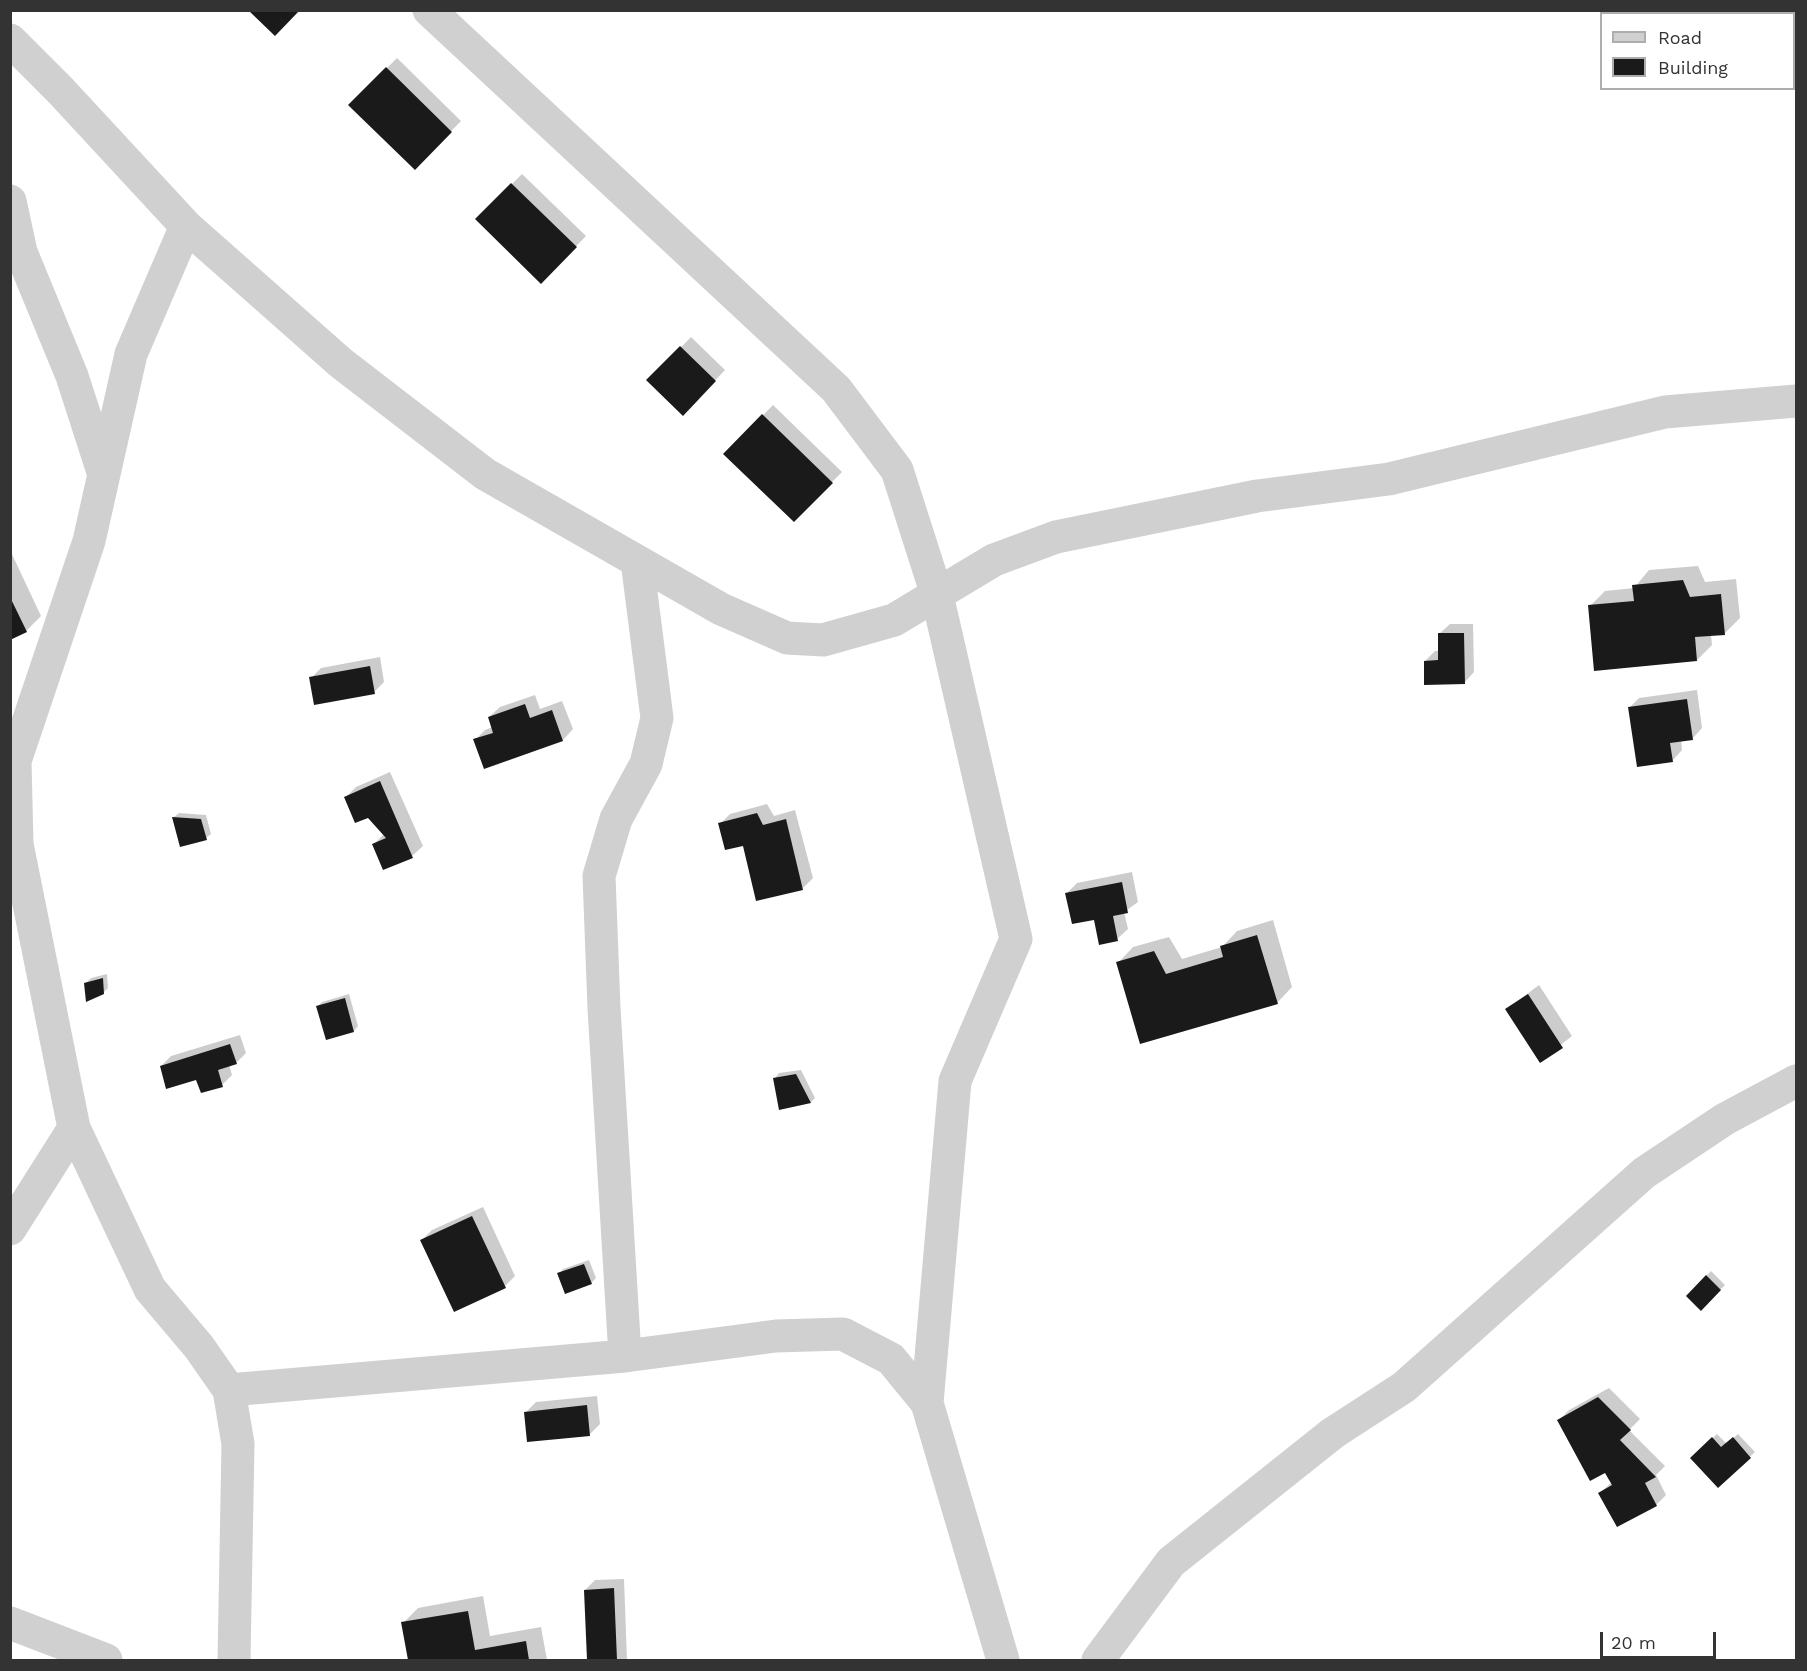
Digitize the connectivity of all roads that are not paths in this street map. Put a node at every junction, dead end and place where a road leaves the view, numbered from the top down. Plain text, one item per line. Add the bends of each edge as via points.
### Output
1 (429, 10) edge
2 (10, 40) edge
3 (10, 201) edge
4 (186, 226) junction
5 (1797, 401) edge
6 (104, 474) junction
7 (636, 561) junction
8 (937, 595) junction
9 (1797, 1081) edge
10 (74, 1128) junction
11 (10, 1229) edge
12 (625, 1356) junction
13 (229, 1390) junction
14 (927, 1404) junction
15 (10, 1623) edge
16 (106, 1660) edge
17 (234, 1660) edge
18 (1003, 1660) edge
19 (1098, 1660) edge

1 - 8 street via 836,389 897,470
2 - 4 street
3 - 6 street via 21,252 72,376
4 - 6 street via 131,354
4 - 7 street via 341,363 484,474
5 - 8 street via 1665,412 1389,479 1257,496 1056,537 994,560
6 - 10 street via 89,540 15,761 17,843
7 - 8 street via 721,609 787,638 823,640 894,620
7 - 12 street via 657,718 646,764 616,819 599,876
8 - 14 street via 1016,939 955,1081
9 - 19 street via 1725,1119 1644,1173 1404,1387 1333,1432 1171,1562
10 - 11 street
10 - 13 street via 150,1289
12 - 13 street
12 - 14 street via 776,1336 843,1334 891,1359
13 - 17 street via 238,1444
14 - 18 street
15 - 16 street

